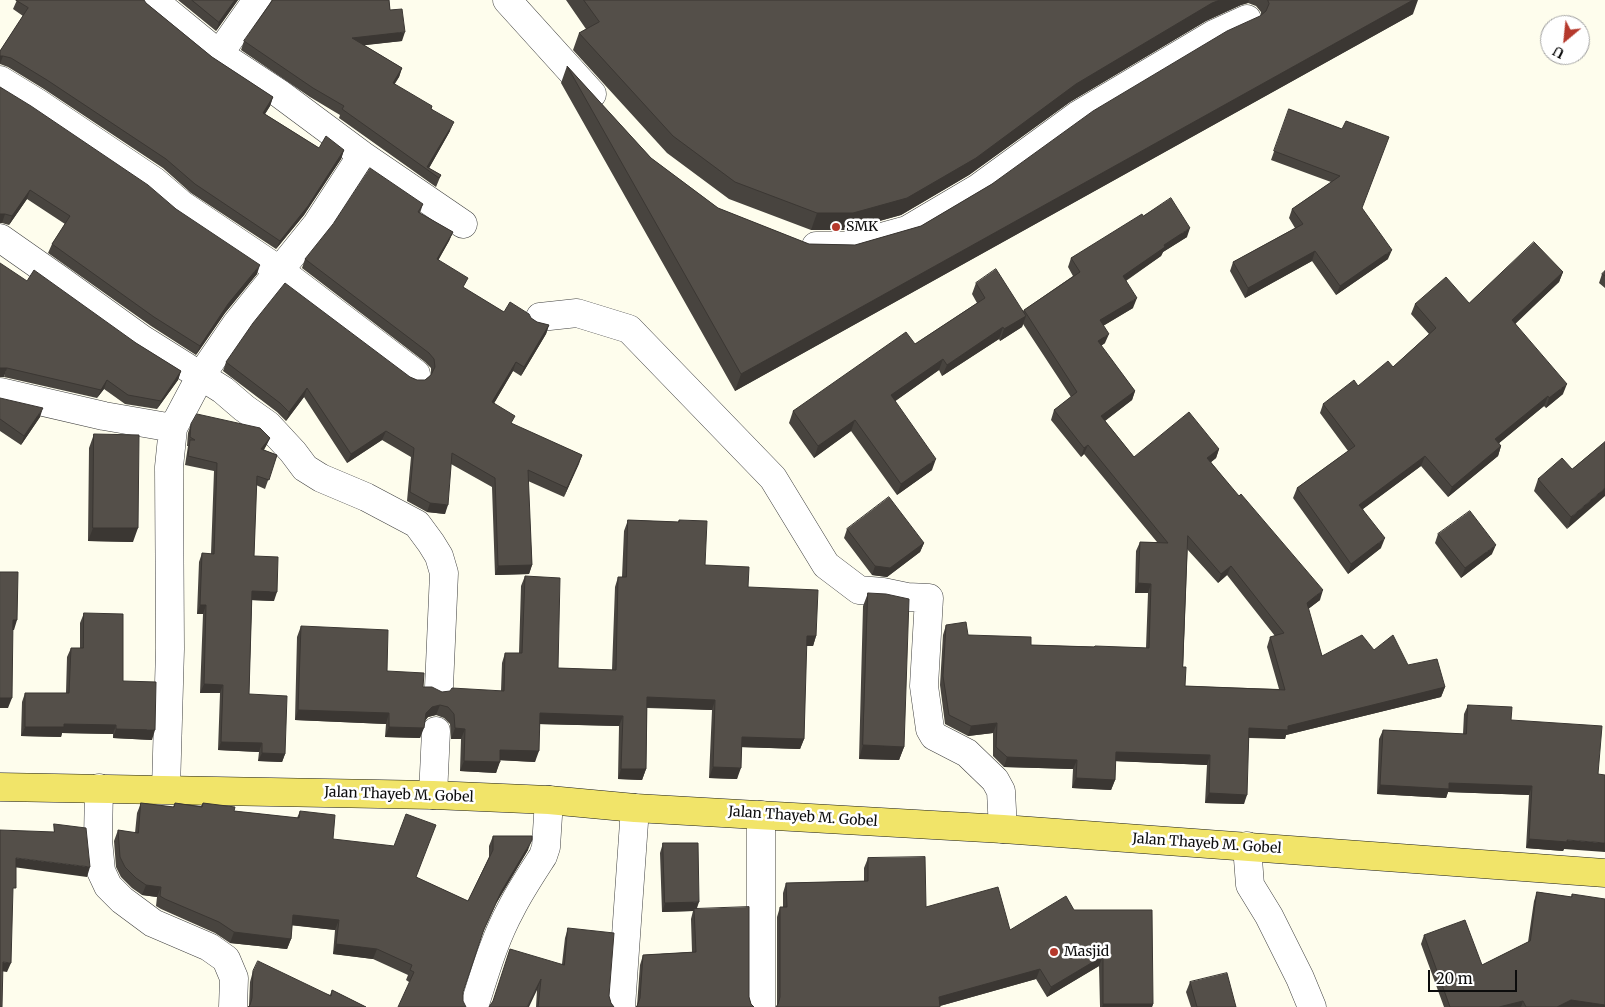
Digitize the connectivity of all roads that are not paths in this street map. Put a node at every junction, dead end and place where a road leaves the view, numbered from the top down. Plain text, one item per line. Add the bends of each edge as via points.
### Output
1 (153, 0) edge
2 (256, 0) edge
3 (507, 0) edge
4 (1247, 19) dead end
5 (219, 54) junction
6 (0, 80) edge
7 (611, 116) edge
8 (362, 155) junction
9 (463, 224) dead end
10 (0, 238) edge
11 (791, 239) edge
12 (279, 270) junction
13 (540, 317) dead end
14 (416, 374) dead end
15 (200, 377) junction
16 (0, 392) edge
17 (173, 428) junction
18 (439, 687) dead end
19 (436, 731) dead end
20 (0, 787) edge
21 (99, 788) junction
22 (166, 789) junction
23 (433, 794) junction
24 (548, 800) junction
25 (635, 808) junction
26 (762, 815) junction
27 (1003, 829) junction
28 (1247, 846) junction
29 (1605, 873) edge
30 (233, 1007) edge
31 (474, 1007) edge
32 (621, 1007) edge
33 (761, 1007) edge
34 (1312, 1007) edge

1 - 5 street
2 - 5 street
3 - 7 street
4 - 11 street via 1214,34 1078,115 978,188 907,230 849,246 808,246
5 - 8 street via 280,94
6 - 12 street via 133,166 182,205
8 - 9 street
8 - 12 street via 317,224
10 - 15 street
12 - 14 street
12 - 15 street
13 - 27 street via 578,313 629,330 773,478 826,565 859,590 929,598 924,686 930,729 934,736 967,753 995,780 1001,790
15 - 17 street
15 - 18 street via 223,390 268,426 305,468 417,524 435,550 444,573
16 - 17 street
17 - 22 street via 169,467 170,649
19 - 23 street
20 - 21 main road, Jalan Thayeb M. Gobel
21 - 22 main road, Jalan Thayeb M. Gobel
21 - 30 street via 98,840 101,871 108,886 154,923 209,947 226,959 234,978
22 - 23 main road, Jalan Thayeb M. Gobel
23 - 24 main road, Jalan Thayeb M. Gobel
24 - 25 main road, Jalan Thayeb M. Gobel
24 - 31 street via 543,856 500,932
25 - 26 main road, Jalan Thayeb M. Gobel
25 - 32 street
26 - 27 main road, Jalan Thayeb M. Gobel
26 - 33 street
27 - 28 main road, Jalan Thayeb M. Gobel
28 - 29 main road, Jalan Thayeb M. Gobel
28 - 34 street via 1250,885 1269,916

